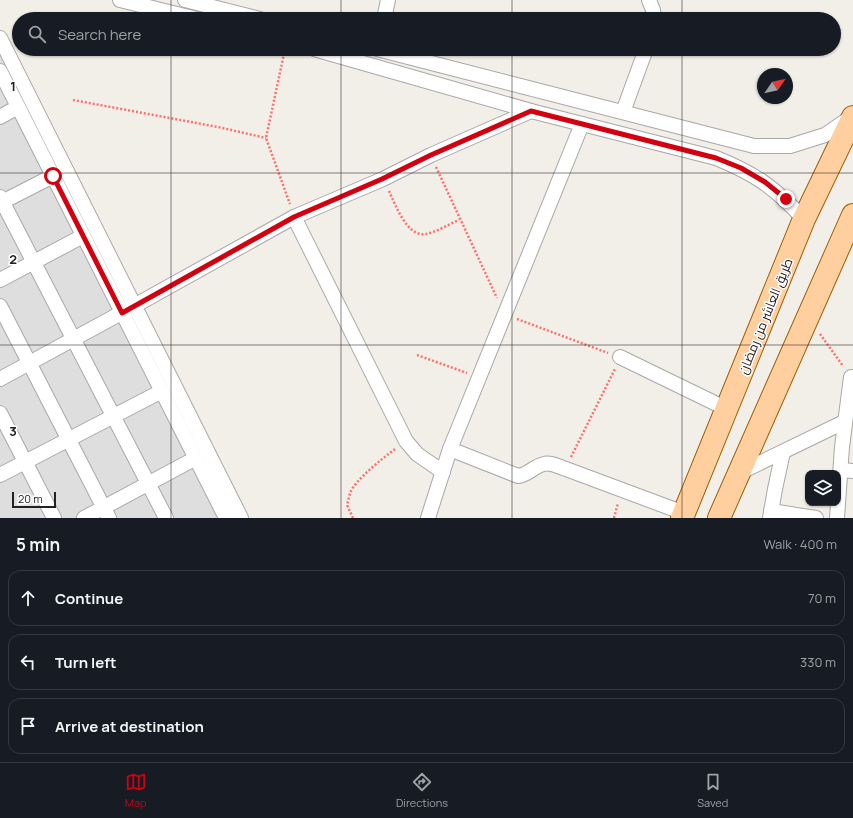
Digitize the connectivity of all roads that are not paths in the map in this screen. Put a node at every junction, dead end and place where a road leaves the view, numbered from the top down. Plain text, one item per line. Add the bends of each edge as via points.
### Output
1 (120, 0) edge
2 (185, 0) edge
3 (388, 0) edge
4 (649, 0) edge
5 (169, 12) edge
6 (232, 12) edge
7 (385, 12) edge
8 (653, 12) edge
9 (0, 38) edge
10 (338, 56) edge
11 (404, 56) edge
12 (643, 56) edge
13 (0, 71) edge
14 (18, 107) junction
15 (531, 111) junction
16 (622, 112) junction
17 (853, 116) edge
18 (0, 117) edge
19 (582, 124) junction
20 (719, 137) junction
21 (716, 158) junction
22 (53, 176) junction
23 (1, 201) edge
24 (853, 215) edge
25 (294, 217) junction
26 (804, 219) junction
27 (83, 236) junction
28 (34, 262) junction
29 (0, 280) edge
30 (0, 306) edge
31 (128, 309) junction
32 (73, 339) junction
33 (620, 357) road end
34 (29, 363) junction
35 (852, 377) edge
36 (0, 379) edge
37 (162, 391) junction
38 (727, 409) junction
39 (0, 413) edge
40 (113, 416) junction
41 (844, 422) junction
42 (69, 440) junction
43 (450, 449) junction
44 (783, 452) junction
45 (196, 458) junction
46 (25, 462) junction
47 (847, 470) edge
48 (443, 472) junction
49 (739, 473) junction
50 (0, 475) edge
51 (148, 484) junction
52 (106, 513) edge
53 (771, 514) edge
54 (683, 516) edge
55 (54, 518) edge
56 (84, 518) edge
57 (166, 518) edge
58 (226, 518) edge
59 (241, 518) edge
60 (428, 518) edge
61 (719, 518) edge
62 (816, 518) edge
63 (837, 518) edge

1 - 5 street
2 - 6 street
3 - 7 street
4 - 8 street
9 - 31 street
10 - 15 street
11 - 16 street
12 - 16 street
13 - 14 street
14 - 18 street
14 - 22 street
15 - 19 street
15 - 25 street
16 - 20 street
17 - 20 street via 825,135 790,146 754,146
17 - 26 main road, طريق العاشر من رمضان
19 - 21 street
19 - 43 street
20 - 21 street
21 - 26 street via 741,168 765,182 786,199
22 - 23 street
22 - 27 street
23 - 28 street
24 - 49 main road
25 - 31 street
25 - 48 street via 406,441 417,454
26 - 38 main road, طريق العاشر من رمضان
27 - 28 street
27 - 31 street
28 - 29 street
28 - 32 street
30 - 34 street
31 - 32 street
31 - 37 street
31 - 59 street
32 - 34 street
32 - 40 street
33 - 38 street
34 - 36 street
34 - 42 street
35 - 41 street
37 - 40 street
37 - 45 street
38 - 54 main road, طريق العاشر من رمضان
39 - 46 street
40 - 42 street
40 - 51 street
41 - 44 street
41 - 47 street
42 - 46 street
42 - 52 street
43 - 48 street
43 - 54 street via 518,476 544,464 566,469
44 - 49 street
44 - 53 street
45 - 51 street
45 - 58 street
46 - 50 street
46 - 55 street
47 - 63 street
48 - 60 street
49 - 61 main road
51 - 52 street
51 - 57 street
52 - 56 street
53 - 62 street

